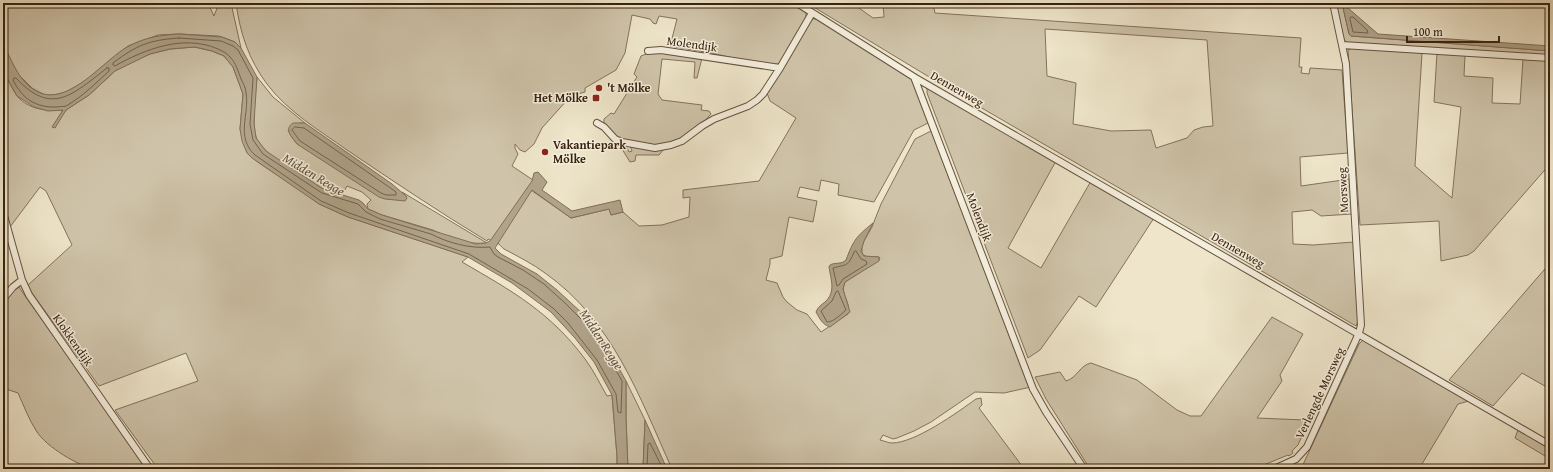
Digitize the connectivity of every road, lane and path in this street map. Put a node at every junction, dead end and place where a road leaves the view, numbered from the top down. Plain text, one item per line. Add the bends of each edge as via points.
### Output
1 (797, 3) edge
2 (1333, 3) edge
3 (812, 13) junction
4 (1342, 45) junction
5 (648, 51) dead end
6 (1550, 58) edge
7 (780, 68) junction
8 (914, 77) junction
9 (597, 123) dead end
10 (3, 212) edge
11 (22, 280) junction
12 (3, 299) edge
13 (1359, 333) junction
14 (1550, 444) edge
15 (150, 469) edge
16 (1084, 469) edge
17 (1274, 469) edge

1 - 3 street
2 - 4 street, Morsweg
3 - 7 street
3 - 8 street
4 - 6 street
4 - 13 street, Morsweg via 1346,64 1362,322
5 - 7 street, Molendijk via 661,50
7 - 9 street via 764,94 757,100 714,119 682,141 671,145 656,148 618,141
8 - 13 street, Dennenweg
8 - 16 street, Molendijk via 1033,389
10 - 11 street, Klokkendijk
11 - 12 street via 12,287
11 - 15 street, Klokkendijk via 38,309
13 - 14 street, Dennenweg
13 - 17 street, Verlengde Morsweg via 1305,450 1296,459

